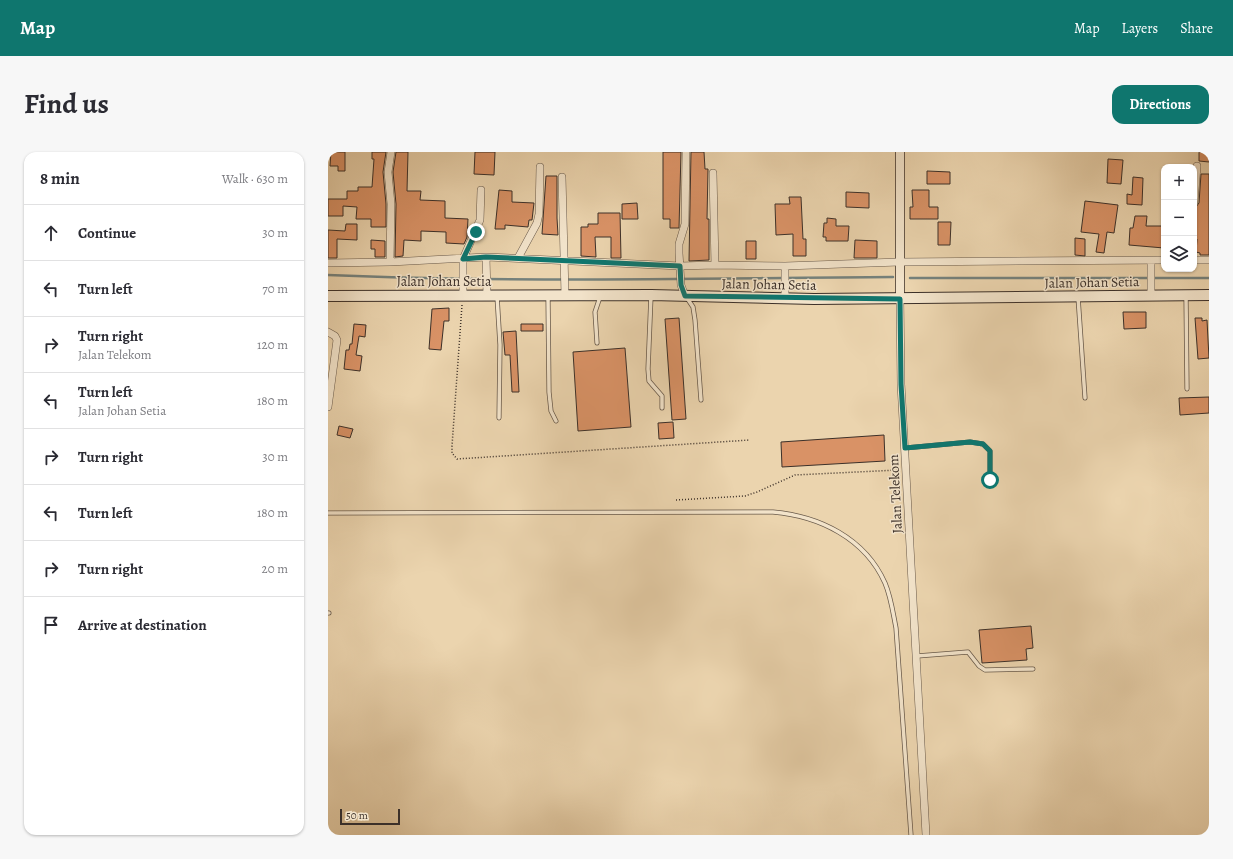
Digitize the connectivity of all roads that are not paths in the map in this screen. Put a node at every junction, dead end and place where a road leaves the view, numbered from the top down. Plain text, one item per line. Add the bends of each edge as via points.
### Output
1 (391, 152) edge
2 (686, 152) edge
3 (900, 152) edge
4 (540, 167) dead end
5 (713, 173) dead end
6 (562, 178) dead end
7 (481, 190) dead end
8 (486, 257) junction
9 (518, 258) junction
10 (564, 260) junction
11 (1197, 260) edge
12 (1209, 260) edge
13 (463, 261) junction
14 (1161, 261) edge
15 (390, 262) junction
16 (899, 262) junction
17 (328, 263) edge
18 (715, 265) junction
19 (1151, 265) junction
20 (680, 269) junction
21 (785, 271) dead end
22 (1151, 290) junction
23 (463, 291) junction
24 (565, 291) junction
25 (492, 295) junction
26 (651, 295) junction
27 (785, 295) junction
28 (1186, 295) junction
29 (1209, 295) edge
30 (328, 296) edge
31 (548, 296) junction
32 (600, 296) junction
33 (685, 296) junction
34 (1078, 296) junction
35 (900, 299) junction
36 (328, 332) edge
37 (597, 343) dead end
38 (1187, 389) dead end
39 (1085, 398) dead end
40 (700, 400) dead end
41 (328, 407) edge
42 (662, 408) dead end
43 (499, 418) dead end
44 (556, 421) dead end
45 (905, 448) junction
46 (990, 480) dead end
47 (328, 513) edge
48 (916, 656) junction
49 (1033, 669) dead end
50 (911, 835) edge
51 (926, 835) edge

1 - 15 street via 388,172 391,204
2 - 20 street via 685,224 679,244
3 - 16 street, Jalan Telekom
4 - 9 street via 537,223
5 - 18 street
6 - 10 street
7 - 13 street via 480,220
8 - 9 street
8 - 13 street
8 - 25 street via 487,283
9 - 10 street
10 - 20 street
10 - 24 street
11 - 12 street
13 - 15 street
13 - 23 street
14 - 19 street
15 - 17 street
16 - 18 street via 785,266
16 - 19 street
16 - 35 street, Jalan Telekom
18 - 20 street
19 - 22 street
20 - 33 street
21 - 27 street
22 - 28 main road, Jalan Johan Setia
22 - 34 main road, Jalan Johan Setia
23 - 25 main road, Jalan Johan Setia
23 - 30 main road, Jalan Johan Setia
24 - 31 main road, Jalan Johan Setia
24 - 32 main road, Jalan Johan Setia
25 - 31 main road, Jalan Johan Setia
25 - 43 lane via 500,345
26 - 32 main road, Jalan Johan Setia
26 - 33 main road, Jalan Johan Setia
26 - 42 lane via 649,380 662,396
27 - 33 main road, Jalan Johan Setia
27 - 35 main road, Jalan Johan Setia
28 - 29 main road, Jalan Johan Setia
28 - 38 lane
31 - 44 lane via 549,392 551,411
32 - 37 lane via 595,312
33 - 40 lane via 693,307 695,320
34 - 35 main road, Jalan Johan Setia
34 - 39 lane
35 - 45 street, Jalan Telekom
36 - 41 street via 337,340
45 - 46 lane via 970,442 983,444 990,451
45 - 48 street, Jalan Telekom
47 - 50 lane via 773,512 814,519 837,530 870,560 884,582 892,606 896,628
48 - 49 lane via 968,652 985,670
48 - 51 street, Jalan Telekom

